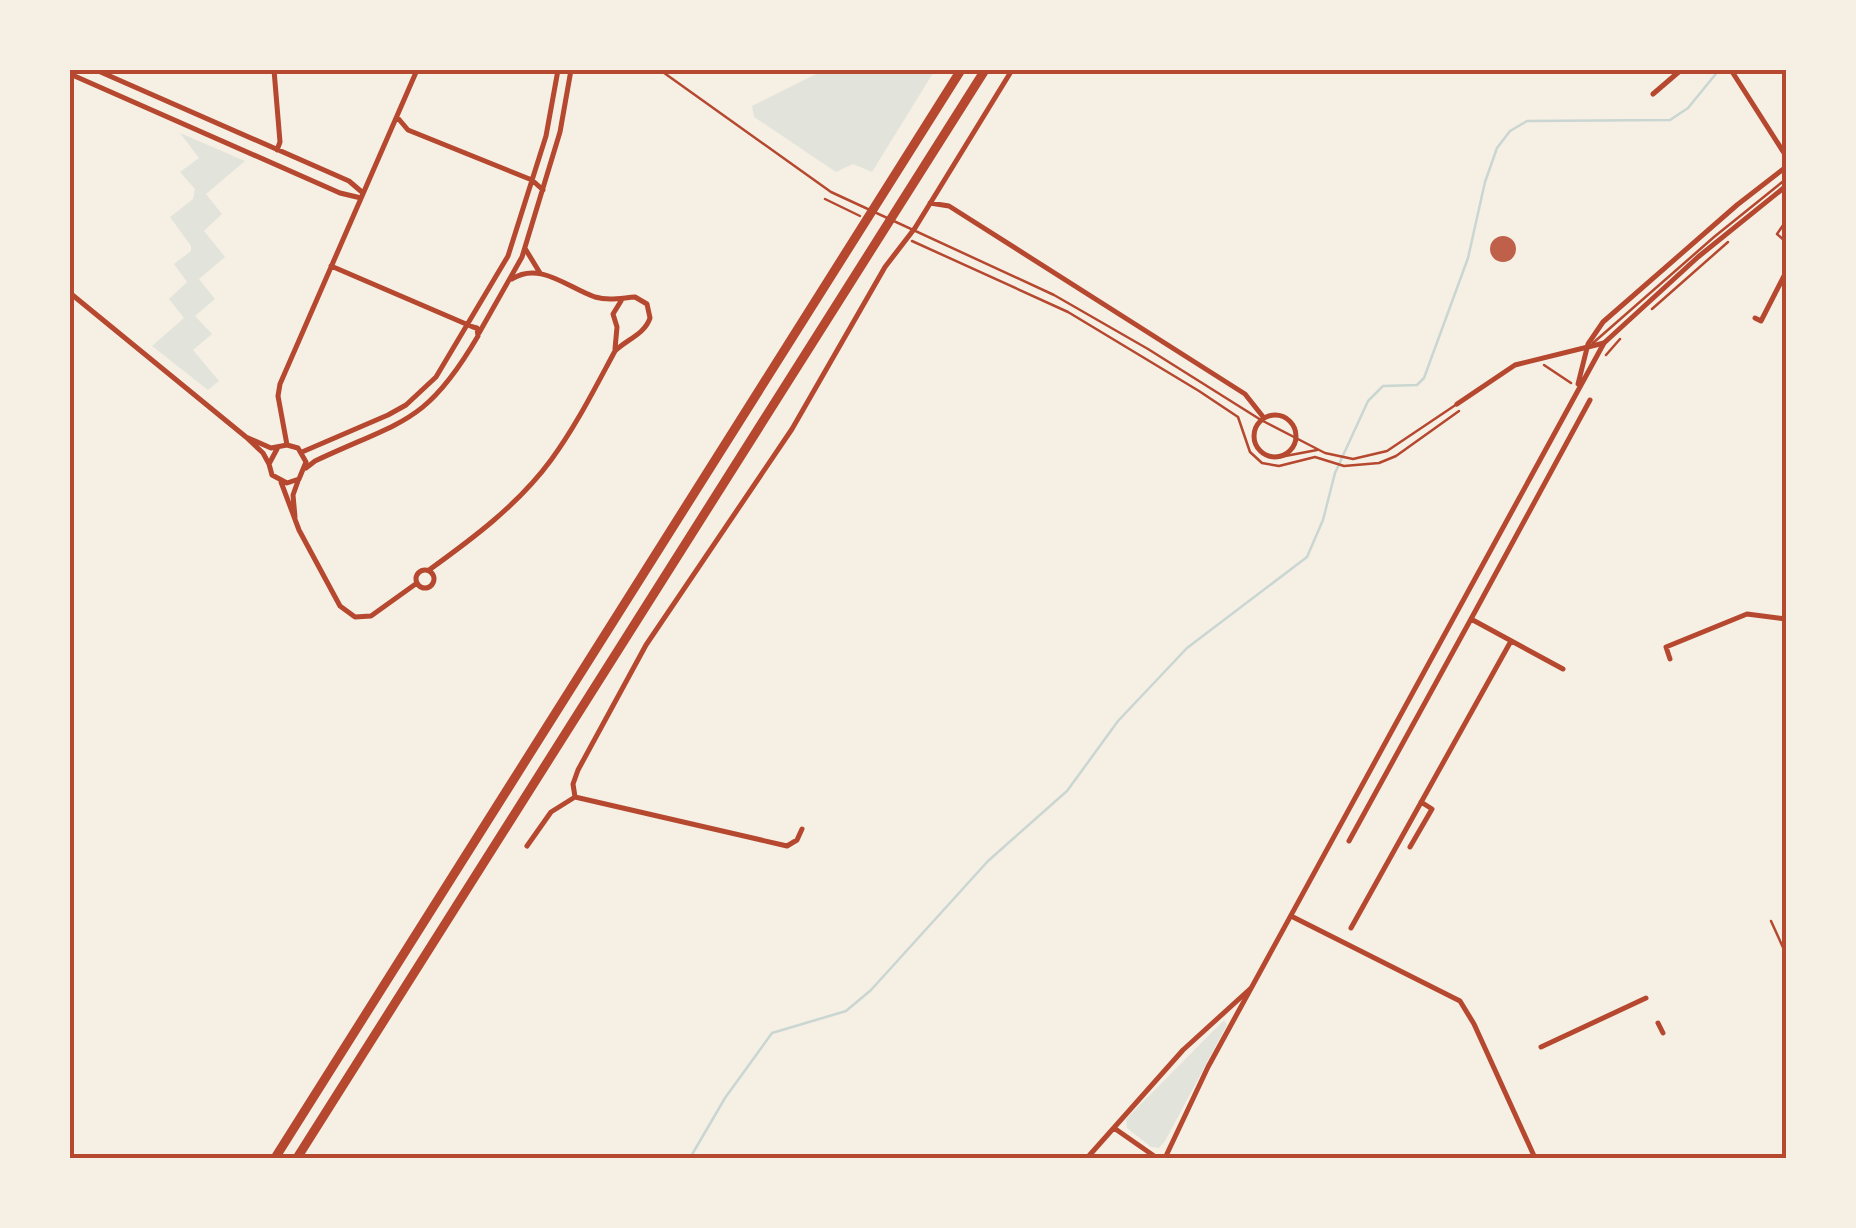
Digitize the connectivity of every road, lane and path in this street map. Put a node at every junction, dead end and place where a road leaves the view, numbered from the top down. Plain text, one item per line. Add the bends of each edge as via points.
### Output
1 (96, 70) edge
2 (274, 70) edge
3 (417, 70) edge
4 (558, 70) edge
5 (572, 70) edge
6 (660, 70) edge
7 (961, 70) edge
8 (985, 70) edge
9 (1012, 70) edge
10 (1682, 70) edge
11 (1731, 70) edge
12 (70, 74) edge
13 (1652, 94) dead end
14 (155, 96) junction
15 (150, 109) junction
16 (396, 116) junction
17 (226, 128) junction
18 (220, 140) junction
19 (278, 150) junction
20 (1786, 156) edge
21 (296, 158) junction
22 (1786, 167) edge
23 (290, 170) junction
24 (532, 180) junction
25 (1786, 183) edge
26 (542, 190) junction
27 (362, 195) junction
28 (825, 199) dead end
29 (930, 203) junction
30 (867, 220) dead end
31 (1786, 220) edge
32 (1736, 236) dead end
33 (913, 241) dead end
34 (1786, 242) edge
35 (525, 246) junction
36 (331, 266) junction
37 (540, 272) junction
38 (1784, 276) edge
39 (512, 279) junction
40 (70, 293) edge
41 (598, 298) junction
42 (621, 300) junction
43 (613, 314) junction
44 (1644, 317) dead end
45 (1755, 318) dead end
46 (468, 325) junction
47 (617, 327) junction
48 (1608, 330) junction
49 (634, 335) junction
50 (478, 336) junction
51 (1622, 336) dead end
52 (1604, 344) junction
53 (1586, 348) junction
54 (615, 351) junction
55 (1605, 356) dead end
56 (1536, 366) dead end
57 (1569, 381) dead end
58 (1578, 386) junction
59 (1590, 400) dead end
60 (1459, 406) junction
61 (1262, 419) junction
62 (246, 437) junction
63 (1296, 440) junction
64 (287, 445) junction
65 (277, 449) junction
66 (1318, 450) junction
67 (302, 452) junction
68 (1280, 457) junction
69 (269, 464) junction
70 (306, 468) junction
71 (299, 479) junction
72 (282, 482) junction
73 (294, 517) junction
74 (430, 572) junction
75 (417, 583) junction
76 (1471, 619) junction
77 (1786, 619) edge
78 (1511, 641) junction
79 (1670, 659) dead end
80 (1563, 669) dead end
81 (575, 797) junction
82 (1421, 802) junction
83 (802, 828) dead end
84 (1349, 841) dead end
85 (527, 846) dead end
86 (1410, 847) dead end
87 (1291, 916) junction
88 (1771, 921) dead end
89 (1350, 928) dead end
90 (1786, 954) edge
91 (1256, 983) junction
92 (1646, 998) dead end
93 (1658, 1023) dead end
94 (1662, 1033) dead end
95 (1541, 1046) dead end
96 (1114, 1128) junction
97 (276, 1158) edge
98 (297, 1158) edge
99 (1087, 1158) edge
100 (1161, 1158) edge
101 (1535, 1158) edge

1 - 14 street
2 - 19 street
3 - 16 street
4 - 24 street
5 - 26 street
6 - 61 lane via 831,192 1036,286
7 - 97 highway
8 - 98 highway
9 - 29 street
10 - 13 street
11 - 20 street
12 - 15 street
14 - 15 street
14 - 17 street
15 - 18 street
16 - 24 street via 408,130
16 - 27 street
17 - 18 street
17 - 19 street
18 - 23 street
19 - 21 street
21 - 23 street
21 - 27 street via 349,180
22 - 53 street via 1603,322
23 - 27 street via 351,197
24 - 26 street
24 - 46 street via 508,256
25 - 48 lane
25 - 52 street
26 - 35 street
27 - 36 street
28 - 30 path
29 - 61 street via 949,206 1240,391
29 - 81 street via 792,428 646,645 578,770
31 - 34 lane via 1777,234
32 - 44 path
33 - 60 path via 1032,294 1233,413 1262,463 1388,460
35 - 37 street
35 - 39 street
36 - 46 street
36 - 64 street via 280,384
37 - 39 street
37 - 41 street
38 - 45 street via 1760,320
39 - 50 street
40 - 62 street
41 - 42 street
41 - 43 street
42 - 43 street
42 - 49 street via 642,300 650,311 648,326
43 - 47 street
46 - 50 street
46 - 67 street via 436,377 406,406
47 - 49 street
47 - 54 street
48 - 52 lane
48 - 53 lane
49 - 54 street
50 - 70 street via 452,378 413,417
51 - 55 path
52 - 53 street
52 - 58 street
53 - 58 street
53 - 60 street via 1515,365
54 - 74 street via 550,462 511,505
56 - 57 path
58 - 87 street
59 - 76 street
60 - 66 lane via 1362,458
61 - 63 lane
61 - 63 street via 1287,419
61 - 68 street via 1254,434 1257,446
62 - 65 street
62 - 69 street
63 - 66 lane
63 - 68 street
64 - 65 street
64 - 67 street
65 - 69 street
66 - 68 lane
67 - 70 street
69 - 72 street
70 - 71 street
71 - 72 street
71 - 73 street
72 - 73 street
73 - 75 street via 348,614 371,616
74 - 75 street via 418,572
74 - 75 street via 428,587
76 - 78 street
76 - 84 street
77 - 79 street via 1747,614 1666,647
78 - 80 street
78 - 82 street
81 - 83 street via 787,846
81 - 85 street via 551,812
82 - 86 street via 1432,809
82 - 89 street
87 - 91 street
87 - 101 street via 1460,1001
88 - 90 lane
91 - 96 street via 1183,1050
91 - 100 street
92 - 95 street
93 - 94 street
96 - 99 street
96 - 100 street

